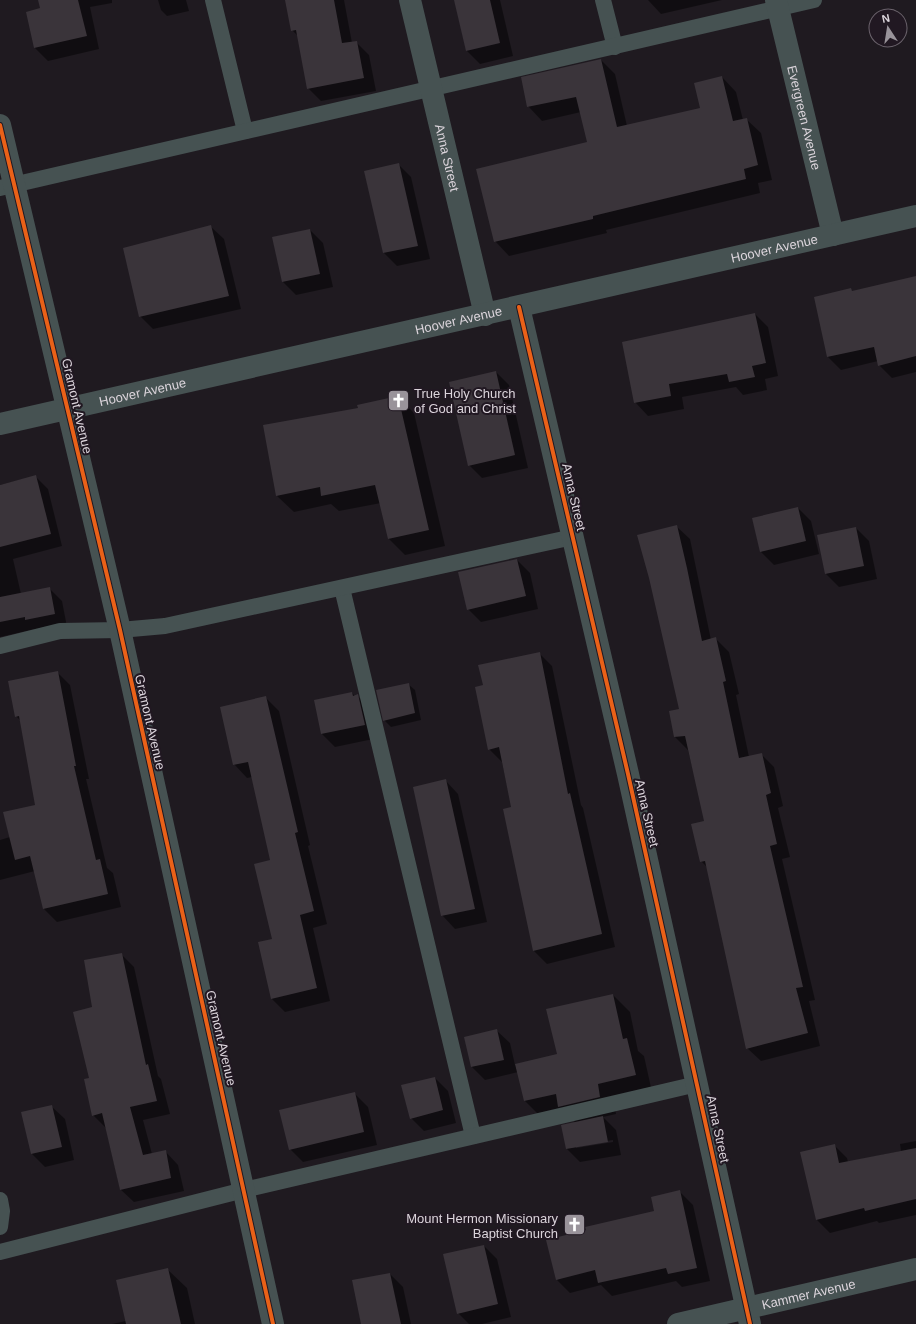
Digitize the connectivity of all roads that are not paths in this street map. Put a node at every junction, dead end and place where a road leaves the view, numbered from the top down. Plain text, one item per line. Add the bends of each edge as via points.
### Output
1 (213, 0) edge
2 (410, 0) edge
3 (603, 0) edge
4 (814, 0) edge
5 (777, 5) edge
6 (615, 47) junction
7 (431, 88) junction
8 (0, 125) edge
9 (245, 131) junction
10 (7, 186) edge
11 (916, 216) edge
12 (833, 235) junction
13 (519, 307) junction
14 (485, 314) junction
15 (68, 408) junction
16 (0, 424) edge
17 (573, 536) junction
18 (342, 588) junction
19 (120, 630) junction
20 (0, 646) edge
21 (697, 1084) junction
22 (473, 1136) junction
23 (244, 1190) junction
24 (0, 1200) edge
25 (0, 1227) edge
26 (0, 1252) edge
27 (916, 1269) edge
28 (749, 1316) edge
29 (273, 1324) edge
30 (678, 1324) edge

1 - 9 lane
2 - 7 street, Anna Street
3 - 6 lane
4 - 5 lane
5 - 6 lane
5 - 12 street, Evergreen Avenue
6 - 7 lane
7 - 9 lane
7 - 14 street, Anna Street
8 - 10 street, Gramont Avenue
9 - 10 lane
10 - 15 street, Gramont Avenue
11 - 12 street, Hoover Avenue
12 - 13 street, Hoover Avenue
13 - 14 street, Hoover Avenue
13 - 17 street, Anna Street
14 - 15 street, Hoover Avenue
15 - 16 street, Hoover Avenue
15 - 19 street, Gramont Avenue
17 - 18 lane
17 - 21 street, Anna Street
18 - 19 lane via 165,626
18 - 22 lane
19 - 20 lane via 60,631
19 - 23 street, Gramont Avenue
21 - 22 lane
21 - 28 street, Anna Street
22 - 23 lane
23 - 26 lane
23 - 29 street, Gramont Avenue
24 - 25 lane
27 - 28 street, Kammer Avenue
28 - 30 street, Kammer Avenue

